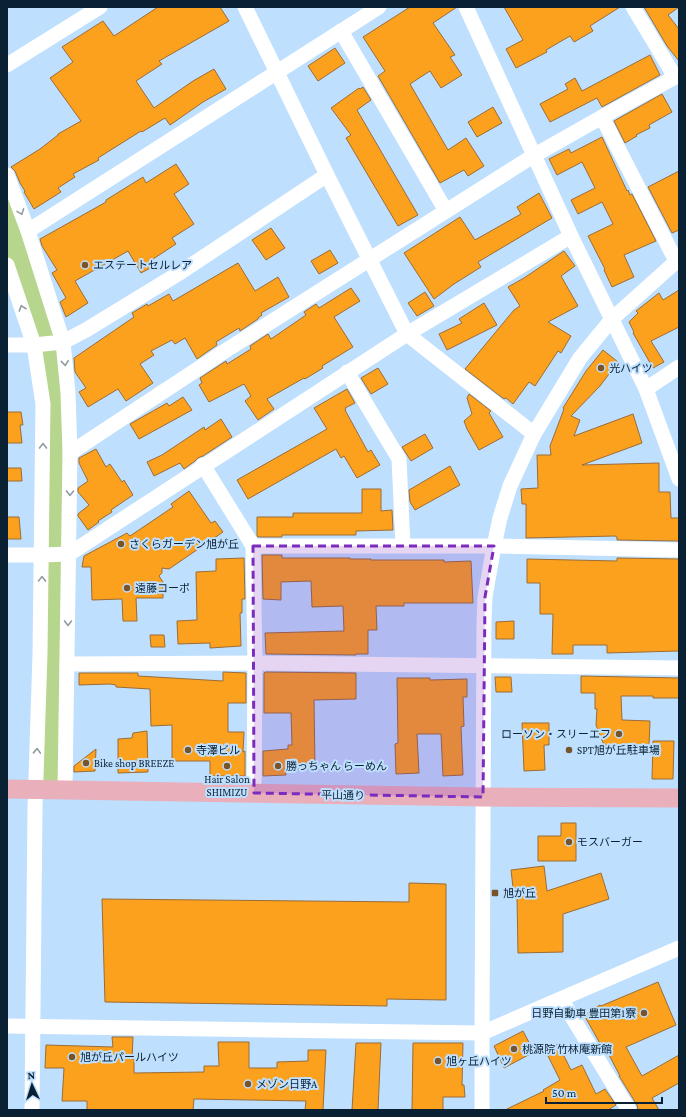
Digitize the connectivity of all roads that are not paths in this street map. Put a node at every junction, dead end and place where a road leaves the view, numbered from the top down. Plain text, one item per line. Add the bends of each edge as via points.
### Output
1 (100, 7) edge
2 (245, 7) edge
3 (379, 7) edge
4 (466, 7) edge
5 (633, 7) edge
6 (341, 32) junction
7 (7, 65) edge
8 (276, 73) junction
9 (677, 76) edge
10 (602, 117) junction
11 (533, 156) junction
12 (7, 175) edge
13 (327, 175) junction
14 (446, 211) junction
15 (28, 231) junction
16 (571, 236) junction
17 (369, 260) junction
18 (678, 260) edge
19 (7, 265) edge
20 (612, 319) junction
21 (407, 334) junction
22 (63, 342) junction
23 (7, 345) edge
24 (34, 345) junction
25 (679, 367) edge
26 (348, 372) junction
27 (646, 389) junction
28 (534, 434) junction
29 (70, 453) junction
30 (203, 465) junction
31 (679, 479) edge
32 (253, 546) junction
33 (403, 546) junction
34 (494, 546) junction
35 (679, 550) edge
36 (69, 554) junction
37 (7, 555) edge
38 (42, 555) junction
39 (67, 664) junction
40 (256, 664) junction
41 (483, 666) junction
42 (679, 668) edge
43 (7, 789) edge
44 (36, 790) junction
45 (65, 790) junction
46 (254, 793) junction
47 (483, 797) junction
48 (679, 798) edge
49 (679, 948) edge
50 (561, 999) junction
51 (7, 1026) edge
52 (33, 1027) junction
53 (482, 1033) junction
54 (32, 1110) edge
55 (482, 1110) edge
56 (629, 1110) edge

1 - 7 street
2 - 8 street
3 - 6 street
4 - 11 street
5 - 9 street
6 - 8 street
6 - 14 street
8 - 13 street
8 - 15 street
9 - 10 street
10 - 11 street
10 - 18 street
11 - 14 street
11 - 16 street
12 -> 15 street
13 - 17 street
13 - 22 street via 181,272
14 - 17 street
15 - 22 street
16 - 20 street
16 - 21 street
17 - 21 street
17 - 29 street
18 - 20 street
24 -> 19 street
20 - 27 street
20 - 28 street via 580,358
21 - 26 street
21 - 28 street
22 - 24 street
22 -> 29 street
23 - 24 street
38 -> 24 street via 43,404
25 - 27 street
26 - 30 street
26 - 33 street via 399,459
27 - 31 street
28 - 34 street via 510,486
29 -> 36 street
30 - 32 street
30 - 36 street
32 - 33 street
32 - 40 street
33 - 34 street
34 - 35 street
34 - 41 street via 485,597
36 - 38 street
36 -> 39 street
37 - 38 street
44 -> 38 street
39 - 40 street
39 - 45 street
40 - 41 street
40 - 46 street
41 - 42 street
41 - 47 street
43 - 44 main road, 平山通り
44 - 45 main road, 平山通り
44 - 52 street
45 - 46 main road, 平山通り
46 - 47 main road, 平山通り
47 - 48 main road, 平山通り
47 - 53 street
49 - 50 street
50 - 53 street
50 - 56 street
51 - 52 street
52 - 53 street
52 - 54 street
53 - 55 street

